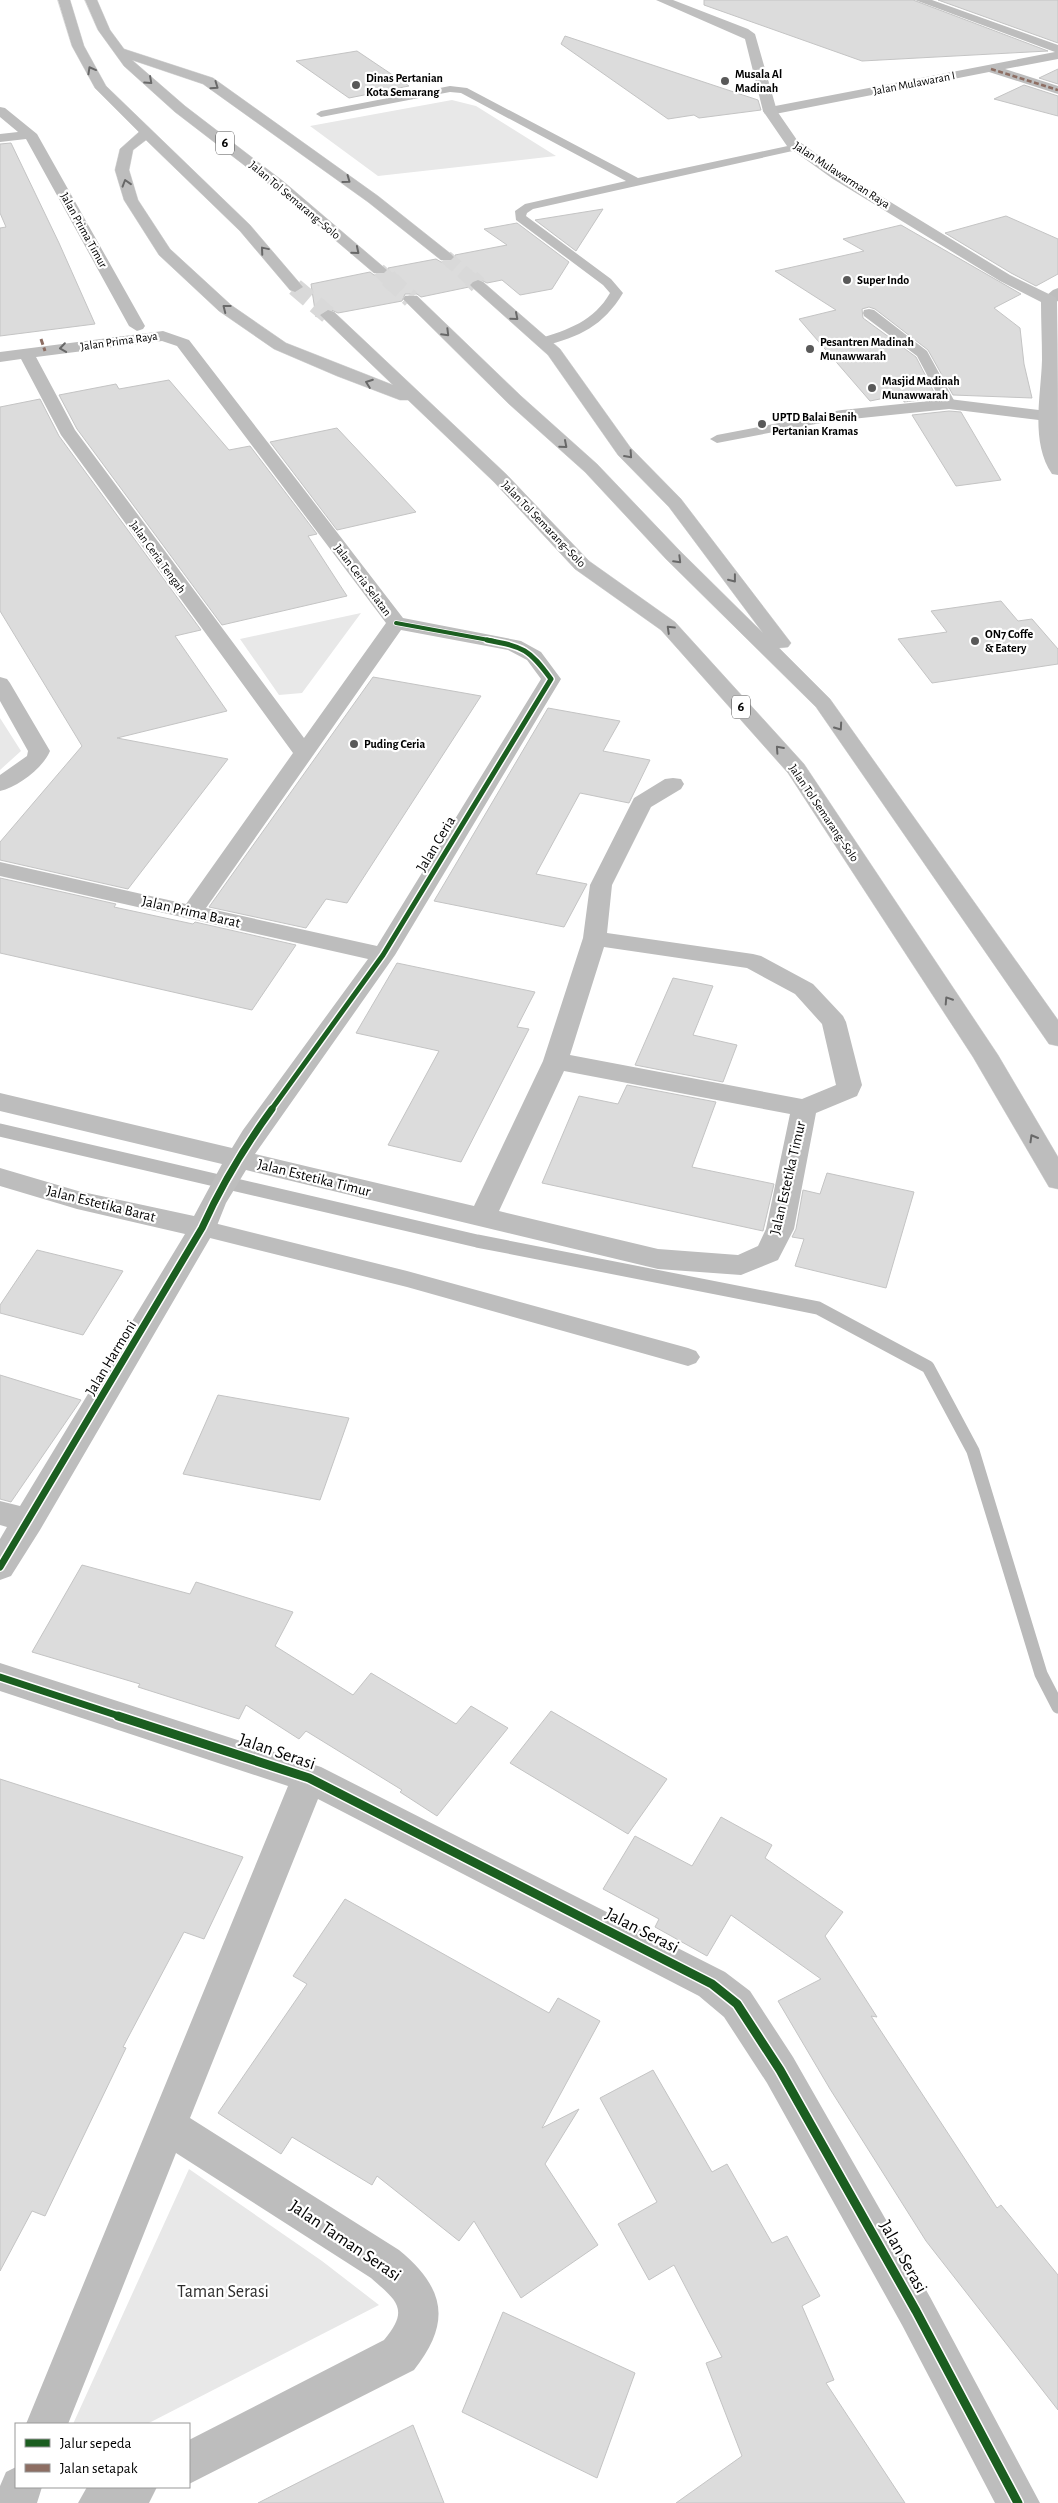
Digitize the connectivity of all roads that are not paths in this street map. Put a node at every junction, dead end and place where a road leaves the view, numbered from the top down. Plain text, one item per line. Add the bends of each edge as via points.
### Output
1 (64, 0) edge
2 (91, 0) edge
3 (662, 0) edge
4 (921, 0) edge
5 (962, 3) dead end
6 (943, 8) junction
7 (1058, 49) edge
8 (120, 52) junction
9 (1058, 55) edge
10 (991, 69) junction
11 (1058, 90) edge
12 (0, 111) edge
13 (770, 111) junction
14 (321, 114) dead end
15 (146, 133) junction
16 (30, 134) junction
17 (0, 138) edge
18 (797, 147) junction
19 (637, 182) junction
20 (446, 257) tunnel mouth
21 (379, 270) tunnel mouth
22 (478, 285) tunnel mouth
23 (295, 287) tunnel mouth
24 (411, 299) tunnel mouth
25 (1053, 305) edge
26 (869, 313) dead end
27 (328, 315) tunnel mouth
28 (137, 326) junction
29 (164, 336) junction
30 (543, 342) junction
31 (0, 345) edge
32 (26, 353) junction
33 (0, 357) edge
34 (415, 399) junction
35 (949, 404) junction
36 (842, 415) joint
37 (1047, 416) junction
38 (1054, 434) edge
39 (717, 439) dead end
40 (1058, 470) edge
41 (396, 623) junction
42 (0, 683) edge
43 (822, 703) junction
44 (304, 752) junction
45 (673, 784) dead end
46 (0, 785) edge
47 (0, 869) edge
48 (192, 912) junction
49 (595, 938) junction
50 (383, 955) junction
51 (1058, 1038) edge
52 (556, 1061) junction
53 (0, 1102) edge
54 (804, 1108) junction
55 (238, 1163) junction
56 (0, 1177) edge
57 (1058, 1180) edge
58 (482, 1218) junction
59 (205, 1221) junction
60 (688, 1357) dead end
61 (0, 1513) edge
62 (29, 1521) junction
63 (0, 1567) edge
64 (0, 1677) edge
65 (309, 1778) junction
66 (167, 2125) junction
67 (46, 2423) edge
68 (190, 2461) edge
69 (21, 2488) edge
70 (134, 2488) edge
71 (15, 2503) edge
72 (100, 2503) edge
73 (1018, 2503) edge

15 -> 1 main road via 101,88 78,46
2 - 8 main road, Jalan Tol Semarang–Solo / 6 via 104,30
3 - 13 main road, Jalan Mulawarman Raya via 751,37
4 - 6 main road
5 - 6 main road
6 - 7 main road
8 -> 20 main road via 208,81 373,199
8 -> 21 main road, Jalan Tol Semarang–Solo / 6 via 180,109 279,185
9 - 10 main road, Jalan Mulawaran I
10 - 11 main road
10 - 13 main road, Jalan Mulawaran I
12 - 16 main road, Jalan Prima Timur
13 - 18 main road, Jalan Mulawarman Raya via 789,141
14 - 19 lane via 450,89 463,90
23 -> 15 main road via 245,228
34 -> 15 main road via 280,346 224,308 164,252 131,200 122,170 127,149
16 - 17 main road
16 - 28 main road, Jalan Prima Timur
18 - 19 lane
18 - 25 main road, Jalan Mulawarman Raya via 838,176
19 - 30 lane via 530,206 521,211 520,216 617,293 608,310 595,321 580,330
22 -> 30 main road
24 -> 43 main road via 509,395 591,468 673,555
25 - 37 main road
26 - 35 lane via 922,354
27 - 34 main road, Jalan Tol Semarang–Solo / 6
28 - 29 main road, Jalan Prima Raya via 153,328
28 - 31 main road, Jalan Prima Raya
29 -> 32 main road, Jalan Prima Raya
29 - 41 main road, Jalan Ceria Selatan via 182,343
30 -> 43 main road via 568,368 624,451 674,503 758,611
32 - 33 main road, Jalan Prima Raya
32 - 44 main road, Jalan Ceria Tengah via 67,431
57 -> 34 main road, Jalan Tol Semarang–Solo / 6 via 985,1055 796,768 668,626 582,565 500,478
35 - 36 main road
35 - 37 main road
36 - 39 lane
37 - 38 main road
38 - 40 main road via 1051,456
41 - 44 main road, Jalan Ceria Selatan
41 - 50 main road, Jalan Ceria via 514,645 534,656 551,679
42 - 46 main road via 39,751 36,759
43 -> 51 main road
44 - 48 main road, Jalan Ceria Selatan
45 - 49 main road via 642,803 601,885
47 - 48 main road, Jalan Prima Barat
48 - 50 main road, Jalan Prima Barat
49 - 52 main road
49 - 54 main road, Jalan Estetika Timur via 753,961 804,989 834,1022 849,1085 848,1090 841,1094
50 - 55 main road, Jalan Ceria via 252,1136
52 - 54 main road, Jalan Estetika Timur
52 - 58 main road
53 - 55 main road, Jalan Estetika Timur
54 - 58 main road, Jalan Estetika Timur via 780,1229 768,1253 741,1265 658,1259
55 - 58 main road, Jalan Estetika Timur
55 - 59 main road, Jalan Harmoni
56 - 59 main road, Jalan Estetika Barat via 77,1200
59 - 60 lane
59 - 62 main road, Jalan Harmoni
61 - 62 main road
62 - 63 main road, Jalan Harmoni
64 - 65 main road, Jalan Serasi
65 - 66 main road
65 - 73 main road, Jalan Serasi via 712,1984 737,2004 780,2070 902,2285
66 - 67 main road
66 - 68 main road, Jalan Taman Serasi via 401,2276 418,2305 420,2318 418,2332 399,2355
69 - 71 main road
70 - 72 main road

